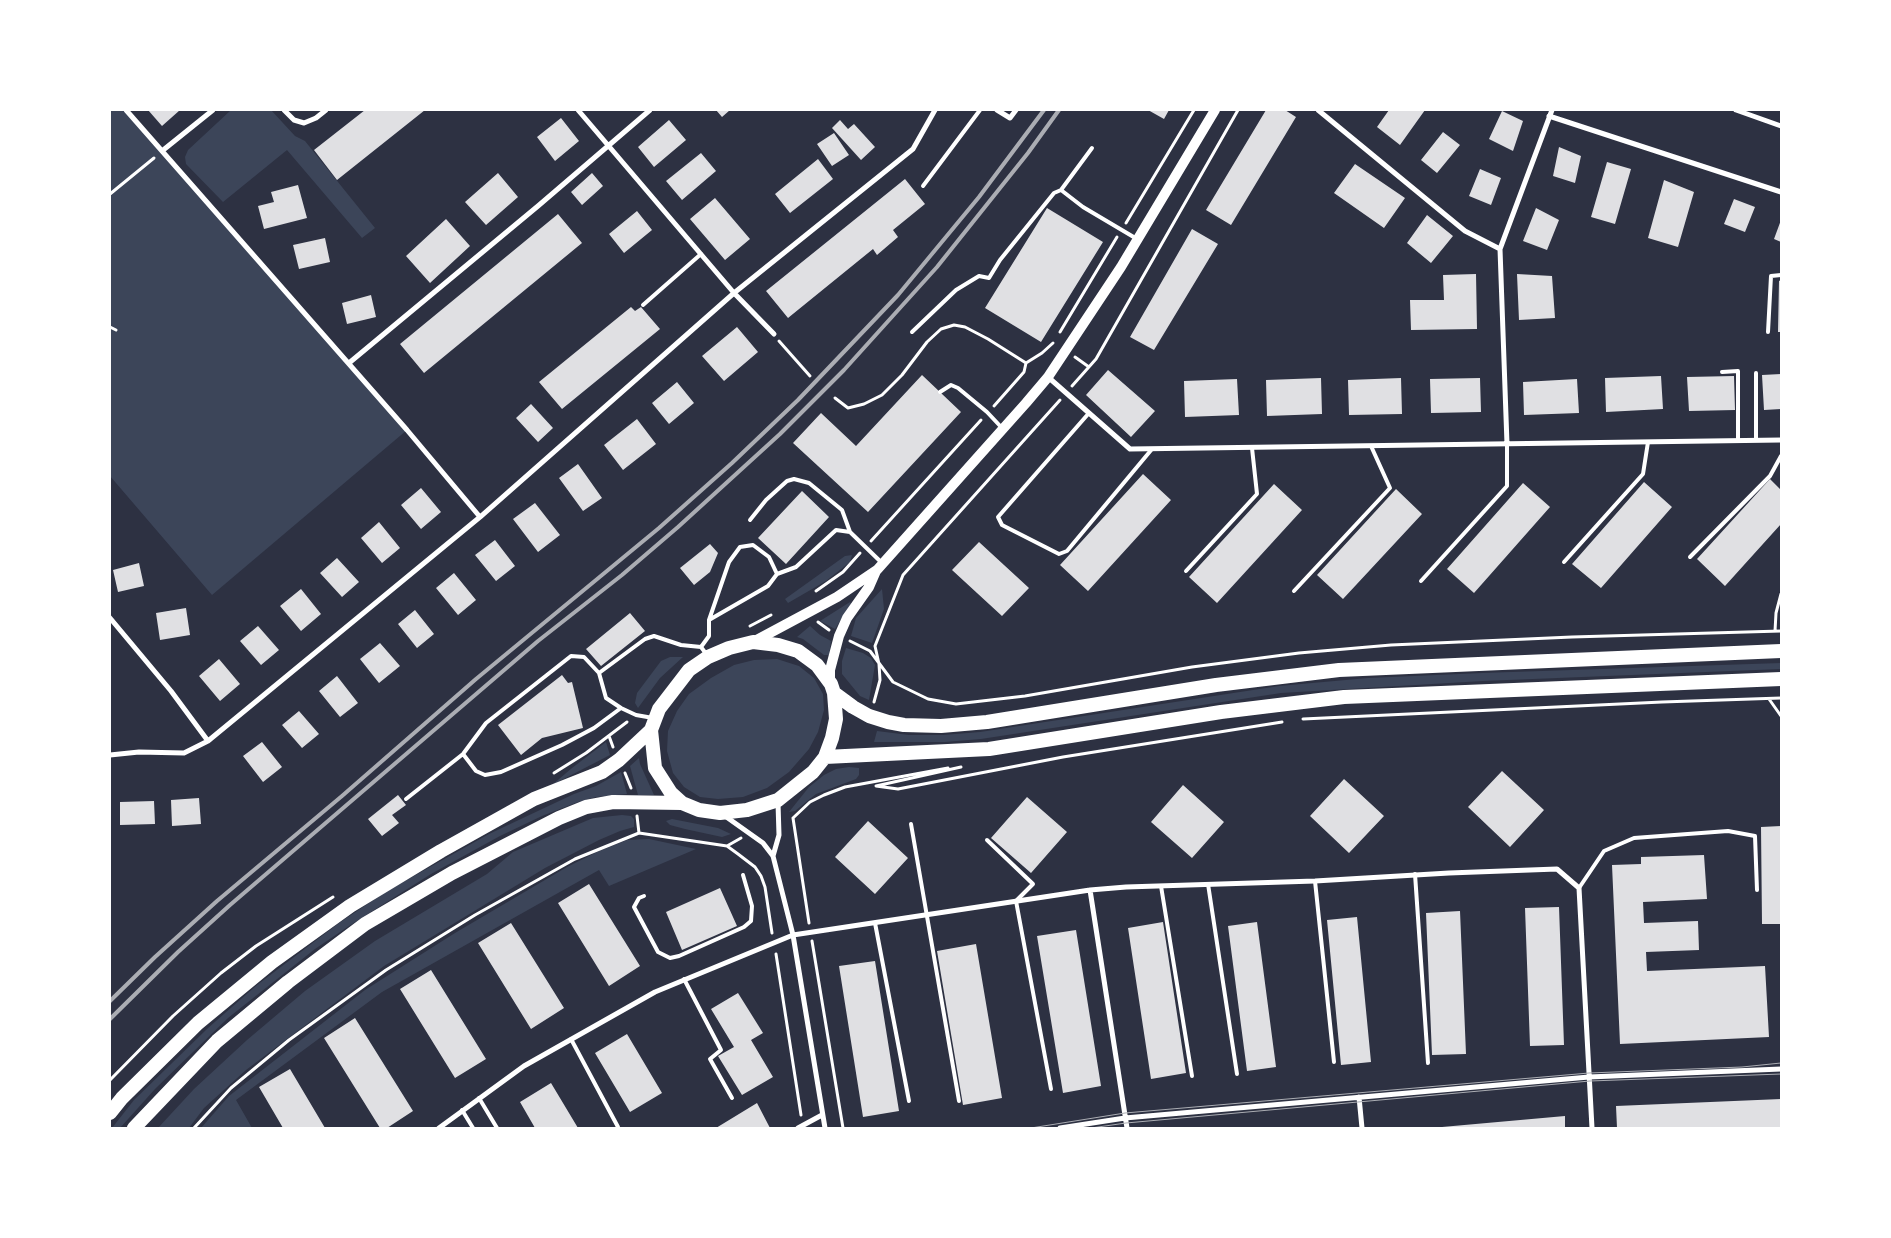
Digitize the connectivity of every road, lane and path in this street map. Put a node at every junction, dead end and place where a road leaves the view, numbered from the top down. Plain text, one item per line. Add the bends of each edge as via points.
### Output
1 (126, 110) edge
2 (214, 110) edge
3 (284, 110) edge
4 (326, 110) edge
5 (578, 110) edge
6 (650, 110) edge
7 (935, 110) edge
8 (980, 110) edge
9 (997, 110) edge
10 (1016, 110) edge
11 (1215, 110) edge
12 (1318, 110) edge
13 (1552, 110) edge
14 (1736, 110) edge
15 (1549, 116) junction
16 (1781, 126) edge
17 (609, 146) junction
18 (1092, 148) dead end
19 (162, 151) junction
20 (922, 186) dead end
21 (1061, 190) junction
22 (1781, 192) edge
23 (110, 194) edge
24 (1137, 240) junction
25 (1500, 250) junction
26 (701, 254) junction
27 (1781, 275) edge
28 (734, 293) junction
29 (643, 305) dead end
30 (110, 327) edge
31 (116, 330) dead end
32 (912, 332) dead end
33 (1768, 332) dead end
34 (774, 334) joint
35 (349, 364) junction
36 (1722, 372) dead end
37 (1756, 373) dead end
38 (810, 376) dead end
39 (1048, 377) junction
40 (940, 392) dead end
41 (835, 398) dead end
42 (987, 412) junction
43 (1090, 413) junction
44 (1003, 429) junction
45 (1756, 440) junction
46 (1781, 440) edge
47 (1738, 441) junction
48 (1648, 442) junction
49 (1507, 444) junction
50 (1371, 446) junction
51 (1252, 448) junction
52 (1152, 449) junction
53 (1781, 456) edge
54 (480, 517) junction
55 (750, 520) dead end
56 (850, 532) junction
57 (866, 548) junction
58 (1690, 557) dead end
59 (1564, 562) dead end
60 (880, 567) junction
61 (1186, 571) dead end
62 (777, 574) junction
63 (1421, 581) dead end
64 (1294, 591) dead end
65 (1781, 594) edge
66 (810, 595) dead end
67 (773, 614) dead end
68 (110, 618) edge
69 (709, 620) junction
70 (748, 627) dead end
71 (1781, 631) edge
72 (753, 642) junction
73 (1781, 651) edge
74 (705, 652) junction
75 (599, 673) junction
76 (1781, 679) edge
77 (832, 689) junction
78 (1781, 698) edge
79 (1768, 699) junction
80 (621, 708) junction
81 (636, 715) junction
82 (1781, 716) edge
83 (1296, 720) dead end
84 (1287, 721) dead end
85 (653, 724) junction
86 (608, 736) junction
87 (208, 741) junction
88 (110, 754) edge
89 (463, 754) junction
90 (825, 757) junction
91 (619, 760) junction
92 (552, 774) dead end
93 (406, 799) dead end
94 (778, 800) junction
95 (636, 803) junction
96 (682, 803) junction
97 (720, 813) junction
98 (793, 818) junction
99 (778, 823) junction
100 (911, 824) dead end
101 (639, 833) junction
102 (750, 833) junction
103 (987, 840) dead end
104 (727, 846) junction
105 (773, 856) junction
106 (1414, 874) junction
107 (743, 875) dead end
108 (1315, 881) junction
109 (1208, 884) junction
110 (1161, 886) junction
111 (1579, 888) junction
112 (1090, 890) junction
113 (1757, 890) dead end
114 (338, 894) dead end
115 (644, 896) dead end
116 (1016, 901) junction
117 (926, 915) junction
118 (875, 923) junction
119 (811, 933) junction
120 (793, 935) junction
121 (774, 942) junction
122 (684, 979) junction
123 (571, 1039) junction
124 (1334, 1062) dead end
125 (1428, 1063) dead end
126 (1781, 1069) edge
127 (1237, 1074) dead end
128 (1192, 1076) dead end
129 (1589, 1077) junction
130 (110, 1080) edge
131 (1051, 1088) dead end
132 (1359, 1097) junction
133 (479, 1098) junction
134 (732, 1098) dead end
135 (908, 1101) dead end
136 (959, 1101) dead end
137 (462, 1110) junction
138 (110, 1113) edge
139 (822, 1115) junction
140 (1125, 1118) junction
141 (618, 1127) edge
142 (800, 1127) edge
143 (134, 1128) edge
144 (194, 1128) edge
145 (439, 1128) edge
146 (472, 1128) edge
147 (497, 1128) edge
148 (824, 1128) edge
149 (843, 1128) edge
150 (1060, 1128) edge
151 (1127, 1128) edge
152 (1362, 1128) edge
153 (1592, 1128) edge

1 - 19 street
2 - 19 street
3 - 4 street via 294,120 304,123
5 - 17 street
6 - 17 street
7 - 28 street via 913,149
8 - 20 lane
9 - 10 street via 1010,118
11 - 24 main road
12 - 25 street via 1465,231
13 - 15 street
14 - 16 street
15 - 22 street
15 - 25 street
17 - 26 street
17 - 35 street
18 - 21 lane
19 - 23 path
19 - 35 street
21 - 24 lane
21 - 32 lane via 1054,193 989,278 979,276 956,290
24 - 39 main road
25 - 49 street
26 - 28 street
26 - 29 lane
27 - 33 lane via 1771,276
28 - 34 street
28 - 54 street
30 - 31 path
34 - 38 path
35 - 54 street
36 - 47 lane via 1738,371
37 - 45 lane
39 - 43 street
39 - 44 main road
40 - 42 lane via 951,385
41 - 42 path via 848,408 882,395 902,375 926,342 941,329 954,325 988,339 1026,363 1024,372
42 - 44 lane
42 - 57 path
43 - 52 street via 1130,449
43 - 52 lane via 998,517 1002,524 1059,554 1067,551
44 - 60 main road
45 - 46 street
45 - 47 street
47 - 48 street
48 - 49 street
48 - 59 lane via 1643,474
49 - 50 street
49 - 63 lane via 1507,486
50 - 51 street
50 - 64 lane via 1390,488
51 - 52 street
51 - 61 lane via 1256,494
53 - 58 lane via 1770,476
54 - 87 street
55 - 56 lane via 766,500 787,481 794,479 809,483 842,510
56 - 57 lane
56 - 62 lane via 836,530 796,567
57 - 60 lane
57 - 66 path via 843,572
60 - 72 main road via 837,597
60 - 77 main road via 839,636 830,670
62 - 69 lane via 768,586
62 - 69 lane via 768,557 753,544 740,547 729,562
65 - 71 path via 1775,631
67 - 70 path
68 - 87 street
69 - 74 lane
72 - 74 highway
72 - 77 highway via 798,651 817,664
73 - 77 highway via 1339,670 941,726 888,722 853,707
74 - 75 lane via 654,636 645,639
74 - 85 highway via 675,686 658,710
75 - 80 lane via 606,698
75 - 89 lane via 584,657 571,656 486,723
76 - 90 highway via 1344,697 1221,712 989,749
77 - 90 highway via 836,719
78 - 79 path
79 - 82 path
79 - 83 path
80 - 81 lane
80 - 89 lane via 562,746 501,772 485,775 476,771
81 - 85 lane
81 - 86 path
84 - 98 path via 1063,757 898,789 876,786 968,765 844,787 810,802
85 - 91 highway
85 - 96 highway via 655,768 671,793
86 - 91 path
86 - 92 path
87 - 88 street via 184,753
89 - 93 lane
90 - 94 highway via 813,772
91 - 95 path
91 - 138 highway via 602,772 534,799 350,906 272,962 198,1023
94 - 97 highway via 747,810
94 - 99 street
95 - 96 highway
95 - 101 path
95 - 143 highway via 613,802 586,807 559,818 452,873 365,924 217,1041
96 - 97 highway
97 - 102 street
98 - 99 path
98 - 119 path
99 - 105 street via 779,835
100 - 117 lane
101 - 104 path
101 - 144 path via 575,858 386,970 231,1088
102 - 104 path
102 - 105 street
103 - 116 lane via 1033,884
104 - 121 path via 756,867 761,876
105 - 120 street
106 - 108 street
106 - 111 street via 1557,869
106 - 125 lane
107 - 115 lane via 752,906 751,921 744,928 670,958 658,952 636,912 635,903
108 - 109 street
108 - 124 lane
109 - 110 street
109 - 127 lane
110 - 112 street
110 - 128 lane
111 - 113 lane via 1604,851 1634,838 1728,831 1755,836
111 - 129 street
112 - 116 street
112 - 140 street
114 - 130 path via 221,972
116 - 117 street
116 - 131 lane
117 - 118 street
117 - 136 lane
118 - 119 street
118 - 135 lane
119 - 120 street
119 - 149 path
120 - 121 street
120 - 139 street
121 - 122 street
121 - 142 path
122 - 123 street
122 - 134 lane via 721,1050 710,1059
123 - 133 street via 524,1066
123 - 141 lane
126 - 129 street
129 - 132 street
129 - 153 street
132 - 140 street
132 - 152 street
133 - 137 street
133 - 147 lane
137 - 145 street
137 - 146 lane
139 - 142 street
139 - 148 street
140 - 150 street
140 - 151 street

